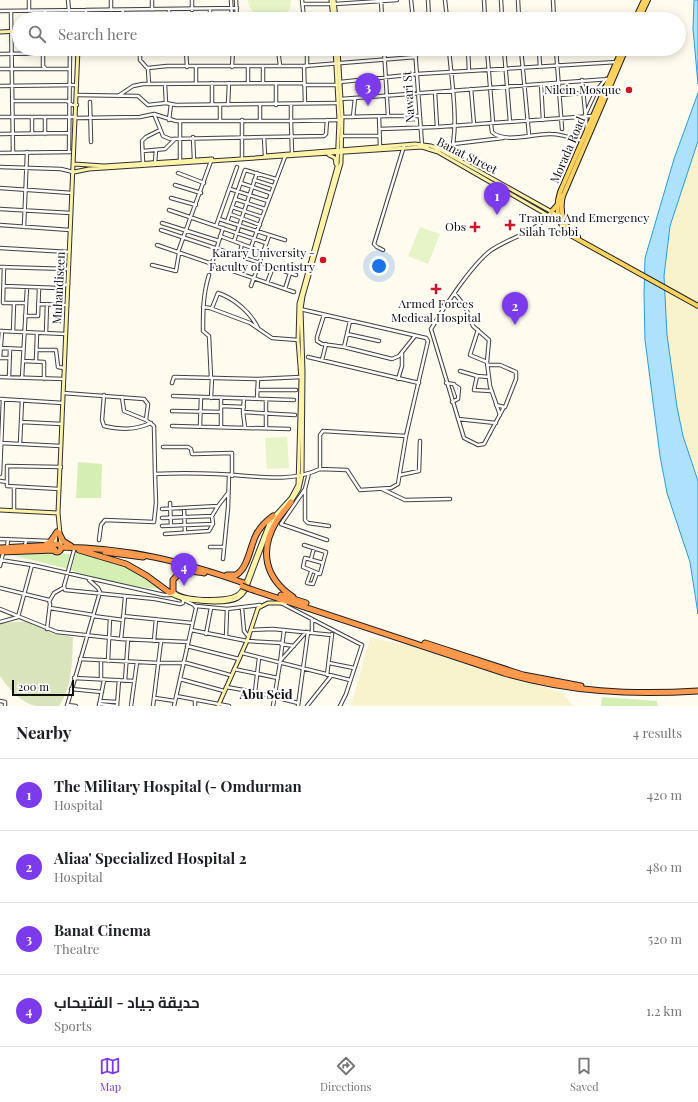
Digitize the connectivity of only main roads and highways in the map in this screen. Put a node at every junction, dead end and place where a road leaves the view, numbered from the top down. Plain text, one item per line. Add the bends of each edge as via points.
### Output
1 (644, 0) edge
2 (648, 0) edge
3 (638, 12) edge
4 (642, 12) edge
5 (0, 32) edge
6 (12, 32) edge
7 (78, 56) edge
8 (336, 56) edge
9 (619, 56) edge
10 (623, 56) edge
11 (337, 64) junction
12 (341, 119) junction
13 (589, 131) junction
14 (339, 141) junction
15 (584, 142) junction
16 (404, 146) junction
17 (340, 152) junction
18 (352, 152) junction
19 (328, 153) junction
20 (286, 155) junction
21 (211, 160) junction
22 (341, 163) junction
23 (74, 164) junction
24 (151, 164) junction
25 (118, 166) junction
26 (337, 167) junction
27 (74, 172) junction
28 (558, 204) junction
29 (550, 214) junction
30 (561, 218) junction
31 (317, 246) junction
32 (698, 306) edge
33 (300, 309) junction
34 (300, 475) junction
35 (291, 502) junction
36 (0, 510) edge
37 (58, 513) junction
38 (273, 516) junction
39 (58, 530) junction
40 (57, 546) junction
41 (75, 549) junction
42 (3, 550) edge
43 (211, 572) junction
44 (204, 573) junction
45 (243, 584) junction
46 (172, 593) junction
47 (295, 602) junction
48 (698, 688) edge
49 (698, 691) edge
50 (653, 692) junction
51 (218, 705) edge

1 - 3 main road
2 - 4 main road
5 - 6 main road
7 - 23 main road, Muhandiseen
8 - 11 main road
9 - 13 main road, Morada Road
10 - 13 main road, Morada Road
11 - 12 main road
11 - 12 main road
12 - 14 main road
12 - 17 main road
13 - 15 main road, Morada Road
14 - 17 main road
14 - 19 main road via 336,148
15 - 28 main road, Morada Road via 560,192
15 - 30 main road, Morada Road via 564,194
16 - 17 main road, Banat Street via 380,146
16 - 18 main road, Banat Street
16 - 29 main road, Banat Street via 422,147 438,152
16 - 29 main road, Banat Street via 431,146 450,154
17 - 18 main road, Banat Street
17 - 19 main road
17 - 22 main road
17 - 26 main road
18 - 22 main road via 345,156
19 - 20 main road
19 - 20 main road
19 - 26 main road via 335,158
20 - 21 main road
20 - 21 main road
21 - 24 main road
21 - 24 main road
22 - 31 main road
23 - 25 main road
23 - 27 main road, Muhandiseen
24 - 25 main road
24 - 25 main road
25 - 27 main road
26 - 31 main road
27 - 37 main road, Muhandiseen
28 - 29 main road
28 - 30 main road, Morada Road
29 - 30 main road, Banat Street
30 - 32 main road via 571,232 593,248
31 - 33 main road
33 - 34 main road via 303,372
33 - 34 main road
34 - 35 main road via 299,489
34 - 38 main road via 294,492
35 - 46 main road via 282,509 269,528 246,589 240,596 226,601 182,599
35 - 47 highway via 271,533 267,559 273,578
36 - 37 main road
37 - 39 main road, Muhandiseen
38 - 43 highway via 256,534 239,574 233,576
38 - 46 main road via 240,594 216,599 178,596
39 - 40 highway
39 - 40 main road, Muhandiseen
39 - 41 highway via 63,541
40 - 41 highway
40 - 42 highway
40 - 42 highway
41 - 43 highway via 137,553 171,559
41 - 44 highway via 147,558
41 - 46 highway via 126,564
43 - 45 highway
44 - 45 highway
44 - 46 highway via 180,573 172,582
45 - 47 highway, bridge
47 - 50 highway via 523,675 588,687
47 - 51 main road via 260,605 249,637
48 - 50 highway
49 - 50 highway

